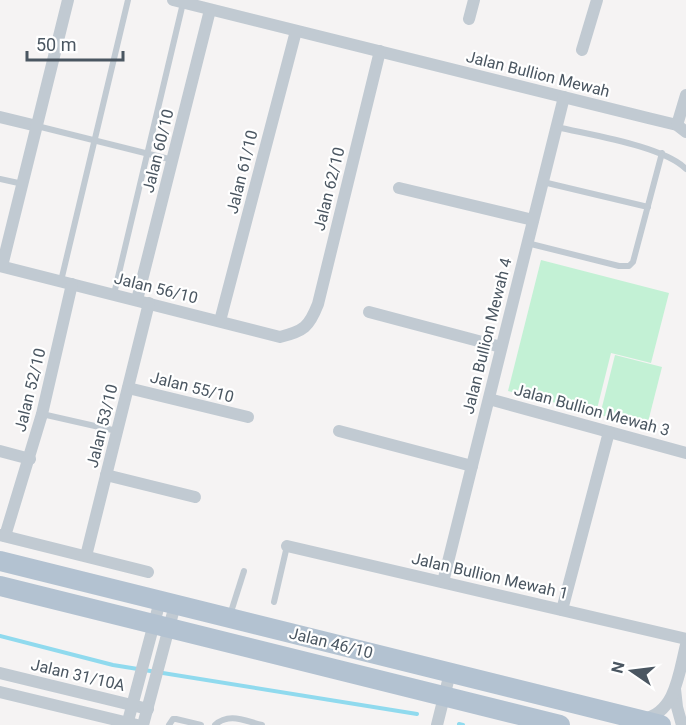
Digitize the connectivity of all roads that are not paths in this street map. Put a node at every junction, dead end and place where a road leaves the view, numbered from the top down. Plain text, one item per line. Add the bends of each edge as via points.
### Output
1 (68, 0) edge
2 (128, 0) edge
3 (474, 0) edge
4 (597, 0) edge
5 (178, 1) edge
6 (210, 10) junction
7 (469, 19) dead end
8 (296, 31) junction
9 (582, 50) dead end
10 (380, 51) junction
11 (686, 95) edge
12 (564, 97) junction
13 (0, 117) edge
14 (37, 126) junction
15 (557, 127) junction
16 (681, 128) edge
17 (96, 141) junction
18 (147, 153) junction
19 (662, 153) junction
20 (173, 160) junction
21 (686, 169) edge
22 (0, 178) edge
23 (543, 182) junction
24 (23, 184) junction
25 (399, 188) dead end
26 (648, 207) junction
27 (533, 220) junction
28 (5, 236) edge
29 (527, 243) junction
30 (1, 266) edge
31 (67, 282) junction
32 (114, 294) junction
33 (143, 301) junction
34 (369, 312) dead end
35 (220, 321) junction
36 (303, 330) joint
37 (501, 346) junction
38 (128, 388) junction
39 (489, 399) junction
40 (42, 414) junction
41 (248, 417) dead end
42 (117, 431) junction
43 (339, 431) dead end
44 (609, 432) junction
45 (0, 452) edge
46 (686, 453) edge
47 (30, 459) junction
48 (472, 466) junction
49 (106, 475) junction
50 (195, 496) dead end
51 (2, 536) edge
52 (287, 546) joint
53 (86, 556) junction
54 (0, 561) edge
55 (243, 571) dead end
56 (147, 572) dead end
57 (443, 582) junction
58 (0, 586) edge
59 (274, 602) dead end
60 (168, 603) junction
61 (562, 610) junction
62 (229, 618) junction
63 (162, 626) junction
64 (686, 639) edge
65 (686, 645) edge
66 (0, 673) edge
67 (450, 673) junction
68 (675, 689) junction
69 (0, 692) edge
70 (444, 696) junction
71 (132, 705) junction
72 (148, 709) junction
73 (641, 720) junction
74 (130, 724) edge
75 (143, 725) edge
76 (170, 725) edge
77 (201, 725) edge
78 (215, 725) edge
79 (262, 725) edge
80 (437, 725) edge
81 (560, 725) edge
82 (661, 725) edge
83 (682, 725) edge

1 - 14 street
2 - 17 lane
3 - 7 street
4 - 9 street
5 - 6 street, Jalan Bullion Mewah
5 - 18 lane
6 - 8 street, Jalan Bullion Mewah
6 - 20 street, Jalan 60/10
8 - 10 street, Jalan Bullion Mewah
8 - 35 street, Jalan 61/10
10 - 12 street, Jalan Bullion Mewah
10 - 36 street, Jalan 62/10 via 318,304
11 - 16 street
12 - 15 street, Jalan Bullion Mewah 4
12 - 16 street, Jalan Bullion Mewah
13 - 14 street
14 - 17 lane
14 - 24 street
15 - 19 lane
15 - 23 street, Jalan Bullion Mewah 4
17 - 18 lane
17 - 31 lane
18 - 20 lane
18 - 32 lane
19 - 21 lane
19 - 26 lane
20 - 33 street, Jalan 60/10
22 - 24 lane
23 - 26 lane
23 - 27 street, Jalan Bullion Mewah 4
24 - 28 street
25 - 27 street
26 - 29 lane via 629,266
27 - 29 street, Jalan Bullion Mewah 4
28 - 30 street
29 - 37 street, Jalan Bullion Mewah 4
30 - 31 street, Jalan 56/10
31 - 32 street, Jalan 56/10
31 - 40 street, Jalan 52/10
32 - 33 street, Jalan 56/10
33 - 35 street, Jalan 56/10
33 - 38 street, Jalan 53/10
34 - 37 street
35 - 36 street, Jalan 56/10 via 280,337
37 - 39 street, Jalan Bullion Mewah 4
38 - 41 street, Jalan 55/10
38 - 42 street, Jalan 53/10
39 - 44 street, Jalan Bullion Mewah 3
39 - 48 street, Jalan Bullion Mewah 4
40 - 42 lane
40 - 47 street, Jalan 52/10
42 - 49 street, Jalan 53/10
43 - 48 street
44 - 46 street, Jalan Bullion Mewah 3
44 - 61 street
45 - 47 street
47 - 51 street, Jalan 52/10
48 - 57 street, Jalan Bullion Mewah 4
49 - 50 street
49 - 53 street, Jalan 53/10
51 - 53 street
52 - 57 street, Jalan Bullion Mewah 1
52 - 59 lane
53 - 56 street
54 - 60 main road, Jalan 46/10
55 - 62 lane
57 - 61 street, Jalan Bullion Mewah 1
58 - 63 main road, Jalan 46/10
60 - 62 main road, Jalan 46/10
60 - 63 street
61 - 64 street, Jalan Bullion Mewah 1
62 - 67 main road, Jalan 46/10
63 - 70 main road, Jalan 46/10
63 - 71 street via 147,650
63 - 72 street via 162,657
65 - 68 street
66 - 71 street, Jalan 31/10A
67 - 70 street
67 - 73 main road, Jalan 46/10
68 - 73 street via 660,713
68 - 83 street
69 - 74 street
70 - 80 street
70 - 81 main road, Jalan 46/10
71 - 72 street, Jalan 31/10A
71 - 74 street
72 - 75 street
73 - 82 main road, Jalan 46/10
76 - 77 lane via 176,719
78 - 79 lane via 230,717

